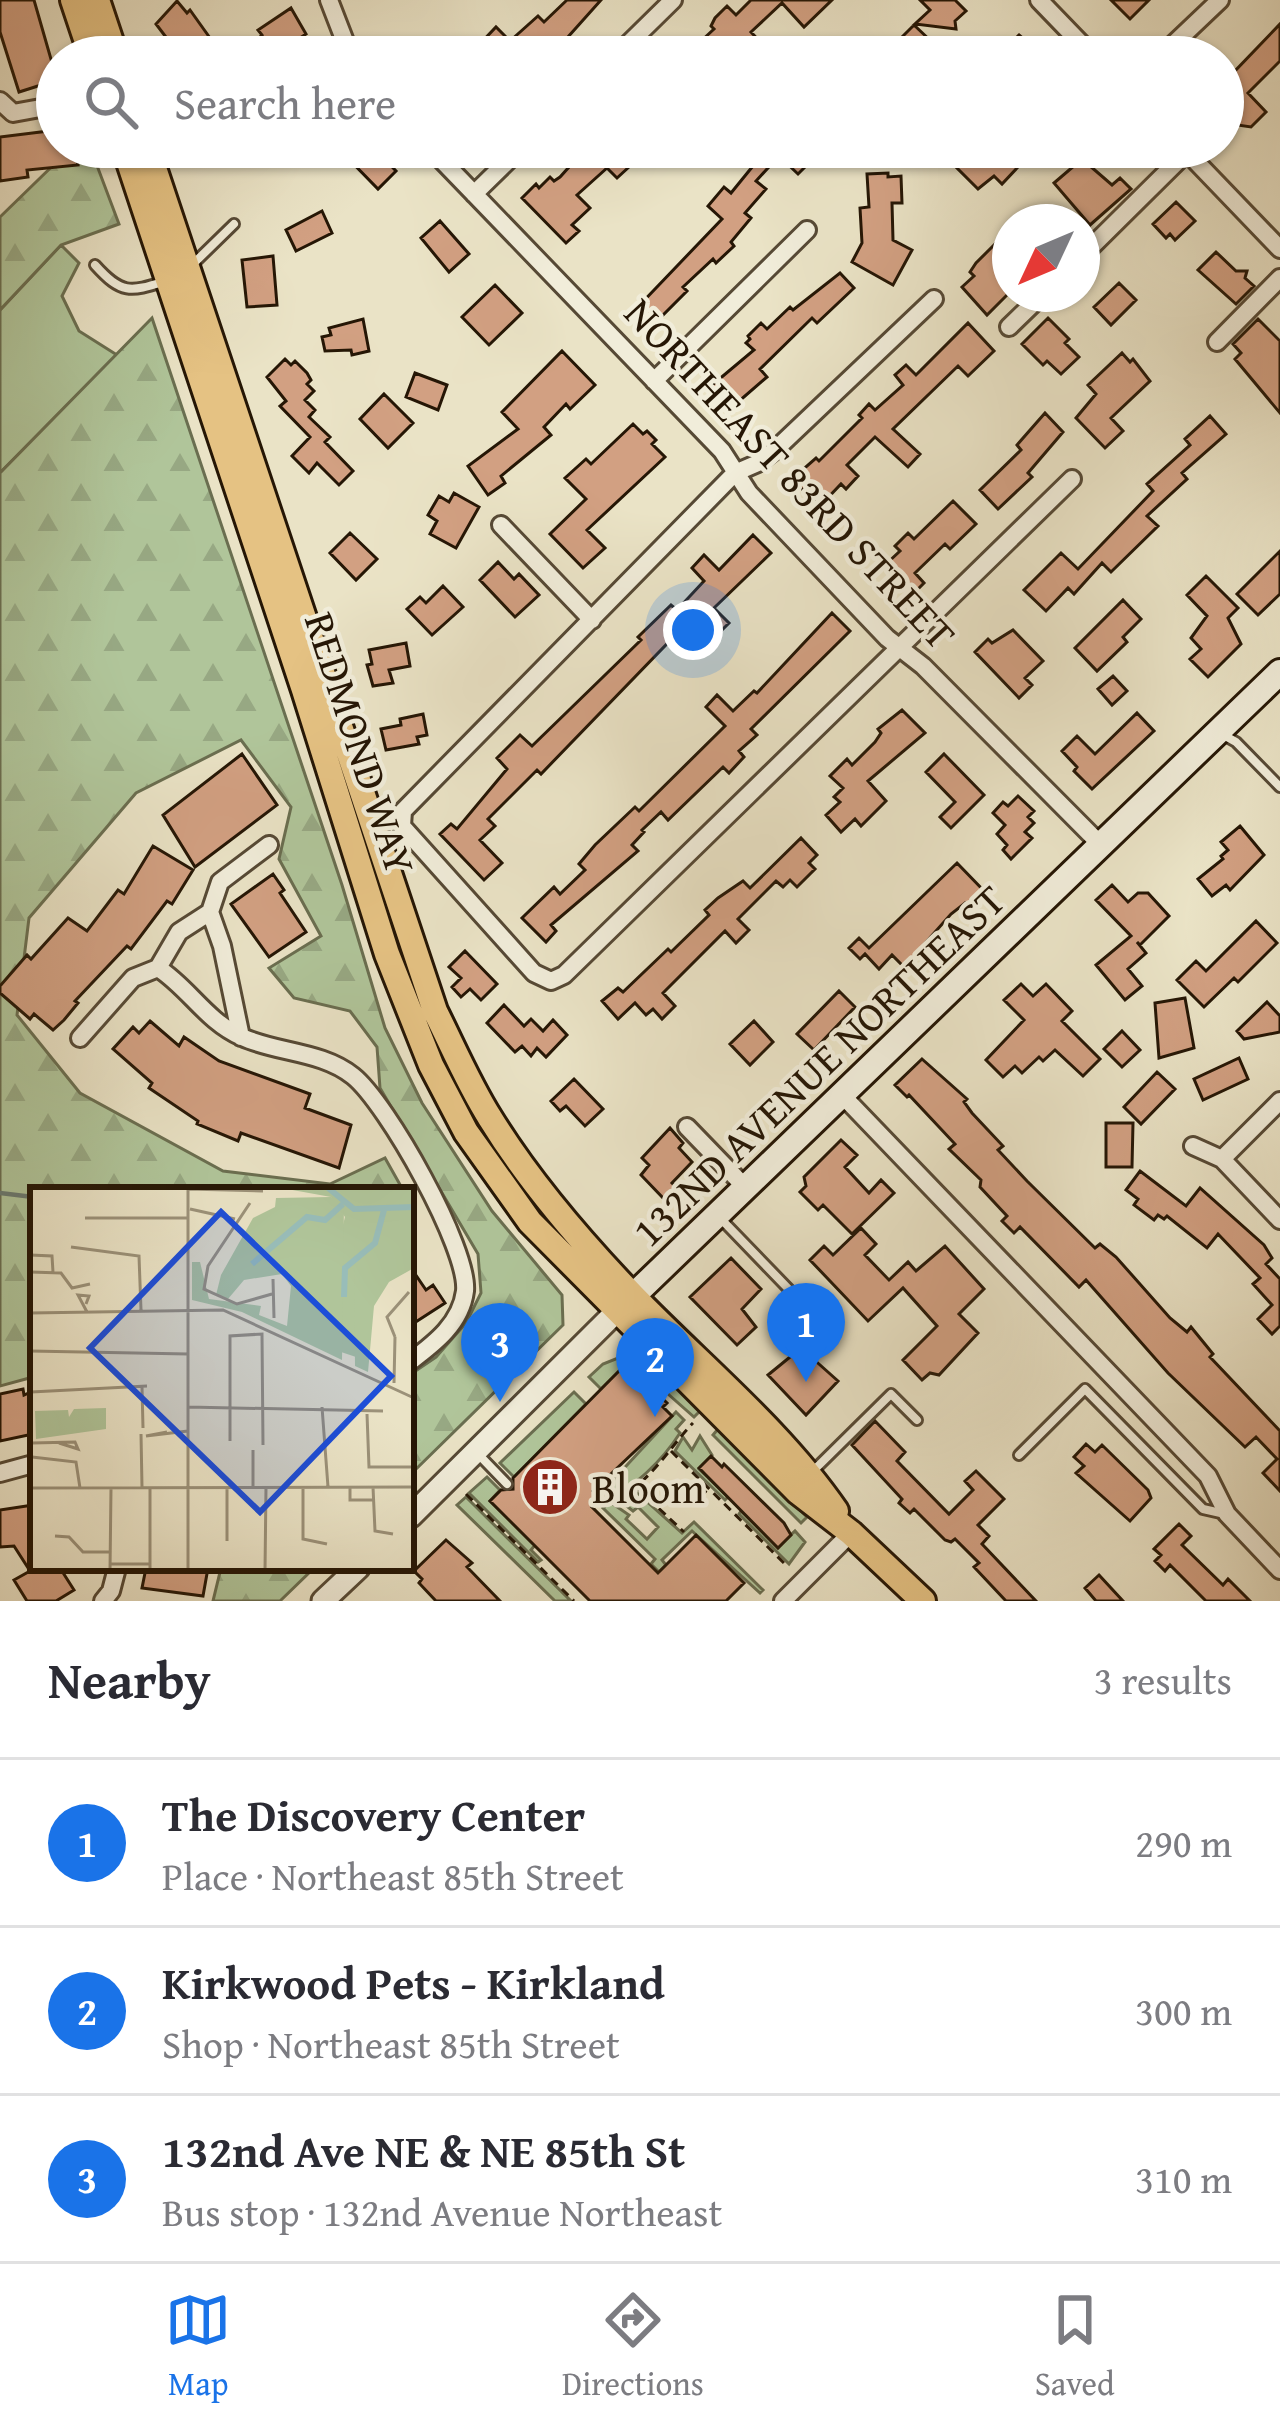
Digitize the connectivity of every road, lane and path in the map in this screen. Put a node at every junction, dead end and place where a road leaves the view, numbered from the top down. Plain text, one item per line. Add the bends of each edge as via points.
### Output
1 (73, 0) edge
2 (97, 0) edge
3 (329, 0) edge
4 (673, 0) edge
5 (1039, 0) edge
6 (1220, 0) edge
7 (85, 36) edge
8 (109, 36) edge
9 (343, 36) edge
10 (636, 36) edge
11 (1074, 36) edge
12 (1182, 36) edge
13 (0, 101) edge
14 (36, 109) edge
15 (133, 168) edge
16 (152, 168) edge
17 (450, 168) edge
18 (502, 168) edge
19 (1166, 168) edge
20 (1202, 168) edge
21 (475, 194) junction
22 (234, 224) dead end
23 (807, 230) dead end
24 (1100, 237) edge
25 (1280, 249) edge
26 (95, 265) dead end
27 (179, 274) junction
28 (1280, 278) edge
29 (934, 299) dead end
30 (1024, 312) edge
31 (1009, 327) dead end
32 (1217, 342) dead end
33 (654, 381) junction
34 (735, 472) junction
35 (1072, 479) dead end
36 (501, 525) dead end
37 (592, 620) junction
38 (902, 648) junction
39 (1280, 672) edge
40 (1219, 732) junction
41 (1280, 787) edge
42 (269, 845) dead end
43 (1103, 847) junction
44 (209, 912) junction
45 (158, 968) junction
46 (80, 1037) dead end
47 (241, 1037) junction
48 (843, 1096) junction
49 (1280, 1101) edge
50 (687, 1127) dead end
51 (1193, 1146) dead end
52 (1222, 1159) junction
53 (746, 1188) junction
54 (718, 1215) junction
55 (1280, 1220) edge
56 (625, 1303) junction
57 (804, 1305) dead end
58 (414, 1358) edge
59 (917, 1420) dead end
60 (693, 1423) dead end
61 (476, 1451) junction
62 (671, 1451) junction
63 (1019, 1455) dead end
64 (30, 1465) edge
65 (0, 1473) edge
66 (810, 1474) junction
67 (507, 1484) dead end
68 (636, 1486) junction
69 (709, 1488) junction
70 (466, 1494) dead end
71 (700, 1497) dead end
72 (601, 1499) dead end
73 (414, 1513) edge
74 (1227, 1514) junction
75 (684, 1532) dead end
76 (851, 1533) junction
77 (788, 1567) dead end
78 (1280, 1570) edge
79 (116, 1571) edge
80 (355, 1571) edge
81 (103, 1601) edge
82 (323, 1601) edge
83 (574, 1601) edge
84 (783, 1601) edge
85 (923, 1601) edge

1 - 7 main road
2 - 8 main road
3 - 9 street
4 - 10 street
5 - 11 street
6 - 12 street
13 - 14 street via 13,113
15 - 27 main road, REDMOND WAY
16 - 27 main road, REDMOND WAY
17 - 21 street, NORTHEAST 83RD STREET
18 - 21 street
19 - 24 street
20 - 25 street
21 - 33 street, NORTHEAST 83RD STREET
22 - 27 lane
23 - 33 street
26 - 27 lane via 121,288 137,290
27 - 56 main road, REDMOND WAY via 435,1011 489,1117
28 - 32 street
29 - 34 street via 775,450
30 - 31 street
33 - 34 street, NORTHEAST 83RD STREET
34 - 37 street
34 - 38 street, NORTHEAST 83RD STREET
35 - 38 street
36 - 37 street
37 - 38 street via 403,811 402,826 534,973 551,981
38 - 43 street, NORTHEAST 83RD STREET
39 - 40 main road, 132ND AVENUE NORTHEAST
40 - 41 lane
40 - 43 main road, 132ND AVENUE NORTHEAST
42 - 44 street via 220,882
43 - 48 main road, 132ND AVENUE NORTHEAST
44 - 45 street via 179,932
44 - 47 street
45 - 46 street via 133,978
45 - 47 street via 206,1016
47 - 58 street via 348,1071 373,1092 419,1171 464,1266 465,1293 455,1320
48 - 53 main road, 132ND AVENUE NORTHEAST
48 - 74 street via 1208,1477
49 - 52 street
50 - 53 street
51 - 52 street
52 - 55 street
53 - 54 main road, 132ND AVENUE NORTHEAST
54 - 56 main road, 132ND AVENUE NORTHEAST
54 - 57 lane
56 - 61 street, 132ND AVENUE NORTHEAST
56 - 66 main road
56 - 76 main road via 798,1492
59 - 66 lane via 891,1394
60 - 62 path
61 - 67 lane
61 - 73 street, 132ND AVENUE NORTHEAST
62 - 68 path
62 - 69 path
63 - 74 lane via 1085,1389 1203,1510
64 - 65 street
66 - 76 main road
68 - 72 path
68 - 75 path
69 - 71 path
69 - 77 path
70 - 83 path
74 - 78 street
76 - 84 street
76 - 85 main road
79 - 81 street
80 - 82 street

